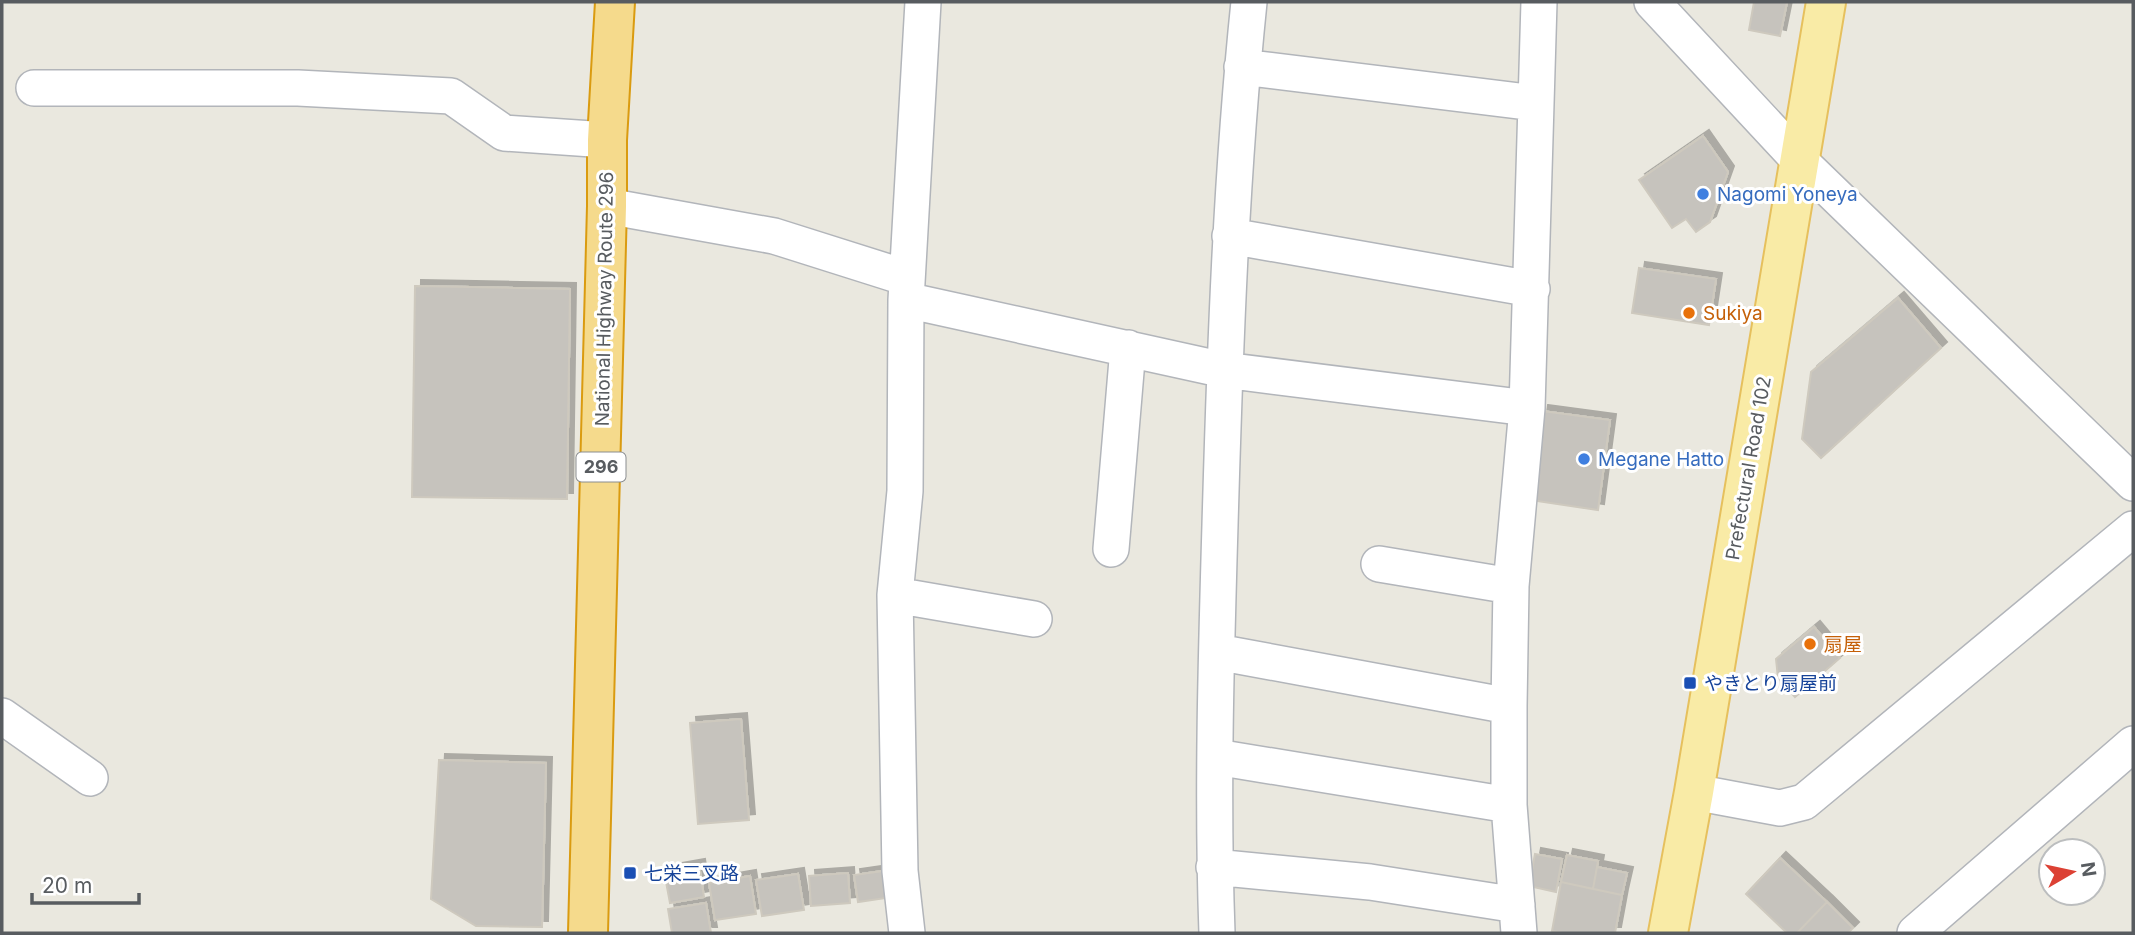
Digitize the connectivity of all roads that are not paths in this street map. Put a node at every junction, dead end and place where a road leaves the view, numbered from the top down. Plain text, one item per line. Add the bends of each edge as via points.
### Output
1 (615, 2) edge
2 (923, 2) edge
3 (1249, 2) edge
4 (1539, 2) edge
5 (1652, 2) edge
6 (1826, 2) edge
7 (1242, 67) junction
8 (34, 88) dead end
9 (1535, 103) junction
10 (607, 140) junction
11 (1800, 162) junction
12 (607, 206) junction
13 (1230, 236) junction
14 (906, 289) junction
15 (1532, 289) junction
16 (1128, 348) junction
17 (1224, 370) junction
18 (1527, 408) junction
19 (2133, 483) edge
20 (2133, 529) edge
21 (1111, 549) dead end
22 (1379, 564) dead end
23 (1511, 586) junction
24 (895, 595) junction
25 (1034, 619) dead end
26 (1217, 652) junction
27 (1509, 706) junction
28 (2, 716) edge
29 (2133, 744) edge
30 (1216, 757) junction
31 (90, 778) dead end
32 (1694, 792) junction
33 (1509, 805) junction
34 (1214, 867) junction
35 (1518, 919) edge
36 (588, 933) edge
37 (907, 933) edge
38 (1217, 933) edge
39 (1668, 933) edge
40 (1915, 933) edge

1 - 10 highway, National Highway Route 296 / 296
2 - 14 street
3 - 7 street
4 - 9 street
5 - 11 street
6 - 11 main road, Prefectural Road 102
7 - 9 street
7 - 13 street
8 - 10 street via 298,89 451,96 504,132
9 - 15 street
10 - 12 highway, National Highway Route 296 / 296
11 - 19 street
11 - 32 main road, Prefectural Road 102
12 - 14 street via 774,236
12 - 36 highway, National Highway Route 296 / 296
13 - 15 street
13 - 17 street
14 - 16 street
14 - 24 street via 905,491
15 - 18 street
16 - 17 street
16 - 21 street
17 - 18 street
17 - 26 street
18 - 23 street
20 - 32 street via 1804,802 1780,808
22 - 23 street
23 - 27 street
24 - 25 street
24 - 37 street via 900,871
26 - 27 street
26 - 30 street
27 - 33 street
28 - 31 street
29 - 40 street
30 - 33 street
30 - 34 street
32 - 39 main road, Prefectural Road 102
33 - 35 street
34 - 35 street via 1370,882
34 - 38 street

